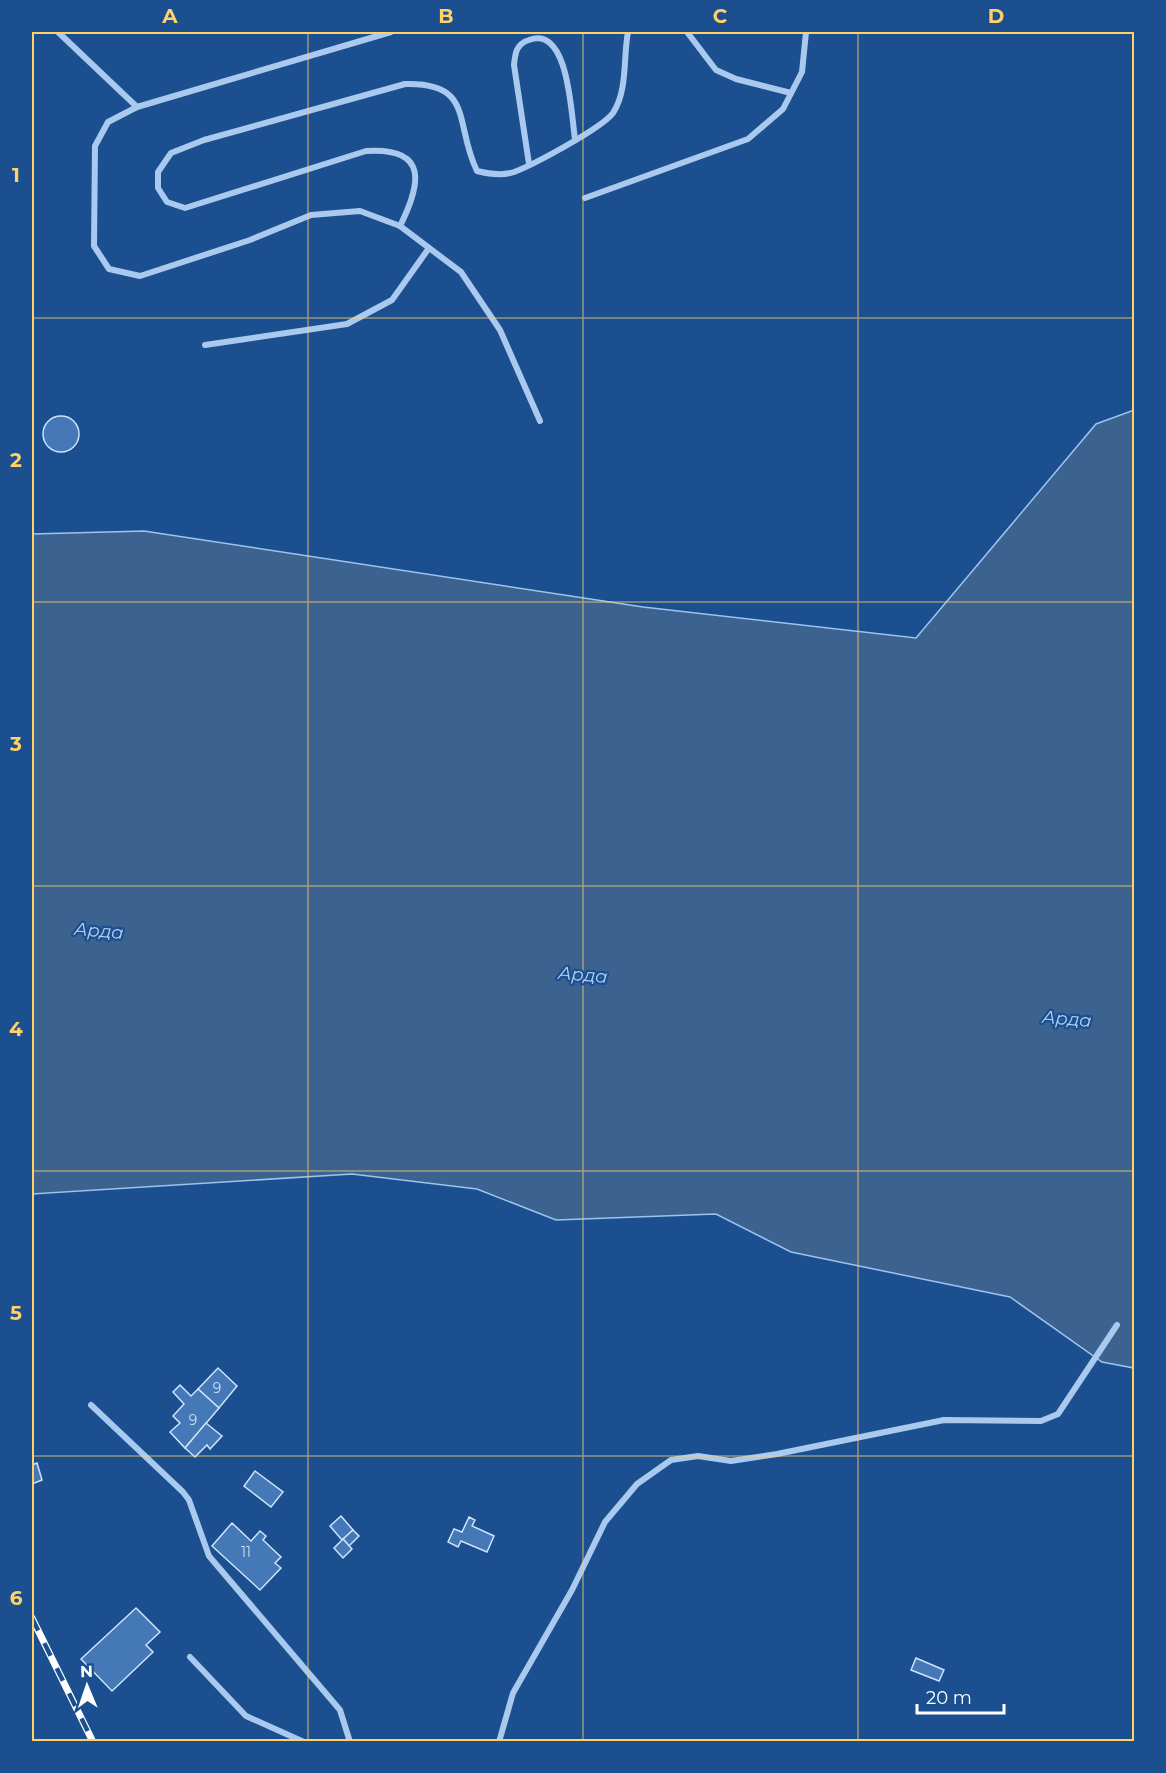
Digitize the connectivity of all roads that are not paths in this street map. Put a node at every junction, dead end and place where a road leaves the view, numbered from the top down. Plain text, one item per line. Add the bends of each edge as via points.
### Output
1 (58, 32) edge
2 (391, 32) edge
3 (628, 32) edge
4 (687, 32) edge
5 (806, 32) edge
6 (791, 93) junction
7 (137, 107) junction
8 (575, 139) junction
9 (529, 164) junction
10 (585, 198) dead end
11 (400, 226) junction
12 (429, 248) junction
13 (205, 345) dead end
14 (540, 421) dead end
15 (1117, 1325) dead end
16 (91, 1405) dead end
17 (190, 1657) dead end
18 (304, 1742) edge
19 (350, 1742) edge
20 (499, 1742) edge

1 - 7 street
2 - 7 street
3 - 8 street via 622,86 613,112
4 - 6 street via 716,70
5 - 6 street via 802,72
6 - 10 street via 783,108 748,139
7 - 11 street via 108,122 95,146 94,246 109,269 140,276 250,240 311,214 360,211
8 - 9 street
8 - 9 street via 563,62 556,47 548,39 524,41 515,51 514,65
9 - 11 street via 495,175 477,171 468,154 460,111 449,94 429,83 405,84 204,140 171,153 158,172 158,188 167,202 185,208 366,150 386,149 400,153 412,164 417,182
11 - 12 street
12 - 13 street via 392,300 347,324
12 - 14 street via 461,272 500,330
15 - 20 street via 1058,1414 1041,1421 945,1420 731,1461 698,1456 671,1460 637,1484 605,1522 572,1590 513,1693
16 - 19 street via 183,1492 209,1556 340,1710
17 - 18 street via 246,1716

